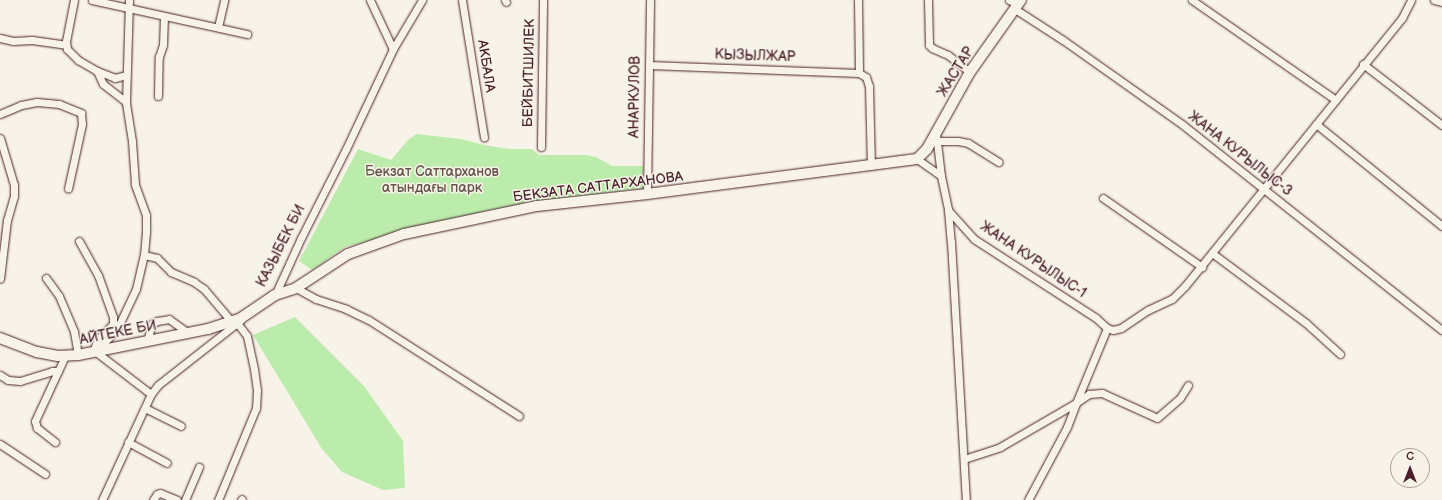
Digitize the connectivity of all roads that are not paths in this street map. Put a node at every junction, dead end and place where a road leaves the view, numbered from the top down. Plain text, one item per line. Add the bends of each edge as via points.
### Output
1 (74, 0) edge
2 (92, 0) edge
3 (129, 0) edge
4 (224, 0) edge
5 (370, 0) edge
6 (422, 0) edge
7 (462, 0) edge
8 (543, 0) edge
9 (650, 0) edge
10 (858, 0) edge
11 (928, 0) edge
12 (1192, 0) edge
13 (1411, 0) edge
14 (1434, 0) edge
15 (1442, 2) edge
16 (1016, 3) edge
17 (130, 8) junction
18 (164, 16) junction
19 (218, 28) junction
20 (247, 34) dead end
21 (0, 38) edge
22 (66, 45) junction
23 (393, 49) junction
24 (1363, 64) junction
25 (649, 65) junction
26 (97, 71) junction
27 (970, 72) junction
28 (859, 73) junction
29 (126, 75) junction
30 (158, 96) dead end
31 (1336, 100) junction
32 (126, 102) junction
33 (0, 114) edge
34 (1316, 124) junction
35 (1442, 124) edge
36 (484, 137) dead end
37 (936, 137) junction
38 (0, 138) edge
39 (541, 147) dead end
40 (917, 159) junction
41 (998, 162) dead end
42 (871, 166) junction
43 (941, 176) junction
44 (1263, 188) junction
45 (68, 189) dead end
46 (647, 194) junction
47 (1103, 198) dead end
48 (948, 210) junction
49 (1442, 226) edge
50 (79, 241) dead end
51 (1212, 253) junction
52 (144, 255) junction
53 (1202, 267) junction
54 (0, 278) edge
55 (46, 278) dead end
56 (296, 288) junction
57 (275, 295) junction
58 (237, 321) junction
59 (1439, 323) edge
60 (1107, 328) junction
61 (1442, 330) edge
62 (188, 333) junction
63 (0, 338) edge
64 (148, 342) junction
65 (96, 351) junction
66 (1340, 354) dead end
67 (78, 355) junction
68 (65, 356) junction
69 (58, 371) junction
70 (0, 375) edge
71 (1188, 385) dead end
72 (151, 394) junction
73 (1076, 403) junction
74 (145, 408) junction
75 (519, 416) dead end
76 (181, 426) dead end
77 (55, 442) dead end
78 (128, 442) junction
79 (0, 444) edge
80 (964, 459) junction
81 (167, 463) dead end
82 (199, 467) dead end
83 (45, 474) dead end
84 (102, 500) edge
85 (153, 500) edge
86 (177, 500) edge
87 (185, 500) edge
88 (218, 500) edge
89 (966, 500) edge
90 (1028, 500) edge

1 - 22 street
2 - 17 street
3 - 17 street
4 - 19 street
5 - 23 street
6 - 23 street, КАЗЫБЕК БИ
7 - 36 street, АКБАЛА
8 - 39 street, БЕЙБИТШИЛЕК
9 - 25 street, АНАРКУЛОВ
10 - 28 street
11 - 27 street via 929,45 948,54
12 - 31 street
13 - 24 street via 1402,18
14 - 15 street
16 - 27 street, ЖАСТАР
16 - 44 street, ЖАНА КУРЫЛЫС-3 via 1063,40 1183,125
17 - 18 street
17 - 29 street
18 - 19 street
18 - 30 street via 163,45 158,57
19 - 20 street
21 - 22 street
22 - 26 street via 71,55
23 - 57 street, КАЗЫБЕК БИ
24 - 31 street
24 - 35 street
25 - 28 street, КЫЗЫЛЖАР
25 - 46 street, АНАРКУЛОВ
26 - 29 street via 115,78
26 - 32 street via 103,84
27 - 37 street, ЖАСТАР
28 - 42 street via 866,77 869,86
29 - 32 street
31 - 34 street
32 - 52 street via 135,184 146,215
33 - 45 street via 21,105 38,102 59,104 81,113 82,124
34 - 44 street
34 - 49 street
37 - 40 street, ЖАСТАР
37 - 41 street via 968,143
37 - 43 street
38 - 54 street via 14,185
40 - 42 street, БЕКЗАТА САТТАРХАНОВА
40 - 43 street
42 - 46 street, БЕКЗАТА САТТАРХАНОВА
43 - 48 street
44 - 51 street
44 - 59 street, ЖАНА КУРЫЛЫС-3
46 - 56 street, БЕКЗАТА САТТАРХАНОВА via 537,206 404,234 348,254
47 - 53 street
48 - 60 street, ЖАНА КУРЫЛЫС-1 via 974,239 1096,318
48 - 80 street
50 - 65 street via 98,275 113,317 113,324 97,340
51 - 53 street
51 - 66 street via 1306,323
52 - 58 street via 157,258 171,272 204,289
52 - 65 street via 136,289 117,329
53 - 60 street via 1172,299 1148,310 1121,328
55 - 67 street via 59,296 74,332
56 - 57 street, БЕКЗАТА САТТАРХАНОВА
56 - 75 street via 316,300 370,320
57 - 58 street, КАЗЫБЕК БИ
58 - 62 street, АЙТЕКЕ БИ
58 - 72 street, КАЗЫБЕК БИ
58 - 88 street via 247,336 258,390 256,408
59 - 61 street, ЖАНА КУРЫЛЫС-3
60 - 73 street
62 - 64 street, АЙТЕКЕ БИ
62 - 64 street via 169,319 157,321 152,324
63 - 68 street, АЙТЕКЕ БИ via 37,352
64 - 65 street, АЙТЕКЕ БИ
65 - 67 street, АЙТЕКЕ БИ
65 - 72 street
67 - 68 street, АЙТЕКЕ БИ
68 - 69 street
69 - 70 street via 52,370 20,381 8,380
69 - 77 street via 35,421 37,428
71 - 73 street via 1180,398 1157,418 1102,393 1089,394
72 - 74 street, КАЗЫБЕК БИ
73 - 80 street via 1000,447
73 - 90 street via 1068,427
74 - 76 street
74 - 78 street, КАЗЫБЕК БИ
78 - 81 street
78 - 84 street, КАЗЫБЕК БИ
79 - 83 street
80 - 89 street
82 - 87 street
85 - 86 street via 160,493

